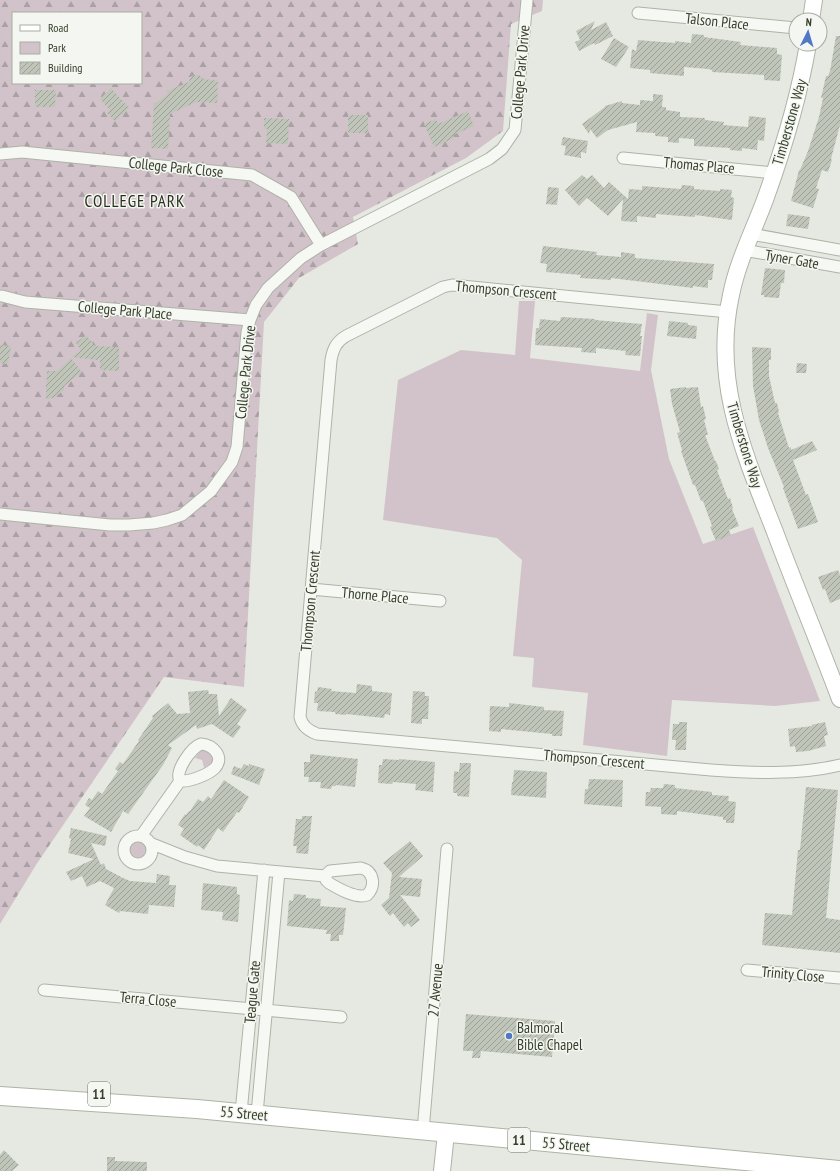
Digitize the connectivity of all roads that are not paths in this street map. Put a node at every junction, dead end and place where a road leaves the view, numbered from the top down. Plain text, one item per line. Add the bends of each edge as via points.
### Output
1 (527, 0) edge
2 (814, 0) edge
3 (812, 12) edge
4 (638, 13) dead end
5 (788, 27) edge
6 (806, 52) edge
7 (0, 154) edge
8 (623, 158) dead end
9 (774, 173) junction
10 (751, 234) junction
11 (321, 245) junction
12 (744, 250) junction
13 (840, 250) edge
14 (840, 267) edge
15 (2, 296) dead end
16 (728, 312) junction
17 (250, 320) junction
18 (0, 514) edge
19 (310, 589) junction
20 (440, 601) dead end
21 (839, 692) edge
22 (840, 765) edge
23 (180, 781) dead end
24 (141, 836) junction
25 (150, 843) junction
26 (446, 849) dead end
27 (264, 870) junction
28 (279, 872) junction
29 (325, 876) dead end
30 (747, 970) dead end
31 (840, 978) edge
32 (44, 990) dead end
33 (251, 1009) junction
34 (267, 1010) junction
35 (341, 1017) dead end
36 (0, 1084) edge
37 (0, 1096) edge
38 (197, 1109) junction
39 (249, 1114) junction
40 (423, 1131) junction
41 (446, 1133) junction
42 (840, 1170) edge
43 (442, 1171) edge

1 - 11 street, College Park Drive via 515,130 502,148 488,159
2 - 3 street
4 - 5 street, Talson Place
6 - 9 street, Timberstone Way via 795,108
7 - 11 street, College Park Close via 22,152 252,175 291,198
8 - 9 street, Thomas Place
9 - 10 street, Timberstone Way
10 - 12 street, Timberstone Way
10 - 13 street, Tyner Gate
11 - 17 street, College Park Drive via 301,258 268,288 256,305
12 - 14 street, Tyner Gate
12 - 16 street, Timberstone Way
15 - 17 street, College Park Place via 25,302
16 - 19 street, Thompson Crescent via 452,285 443,287 341,339 334,346 331,360
16 - 21 street, Timberstone Way via 726,362 730,404 737,430 747,462
17 - 18 street, College Park Drive via 246,332 237,447 232,462 211,491 182,515 153,523 110,525
19 - 20 street, Thorne Place
19 - 22 street, Thompson Crescent via 300,717 304,725 317,734 711,770 766,772 820,769
23 - 24 street
24 - 25 street
24 - 25 street via 131,838 125,844 124,854 129,862 138,865 147,861 152,853
25 - 27 street via 217,866
26 - 40 street, 27 Avenue
27 - 28 street
27 - 33 street, Teague Gate
28 - 29 street
28 - 34 street, Teague Gate
30 - 31 street, Trinity Close
32 - 33 street, Terra Close
33 - 34 street, Terra Close
33 - 39 street, Teague Gate
34 - 35 street, Terra Close
34 - 39 street, Teague Gate
36 - 38 main road, 55 Street / 11 via 109,1095
37 - 38 main road, 55 Street / 11
38 - 39 main road, 55 Street / 11
39 - 40 main road, 55 Street / 11
40 - 41 main road, 55 Street / 11
41 - 42 main road, 55 Street / 11
41 - 43 street

